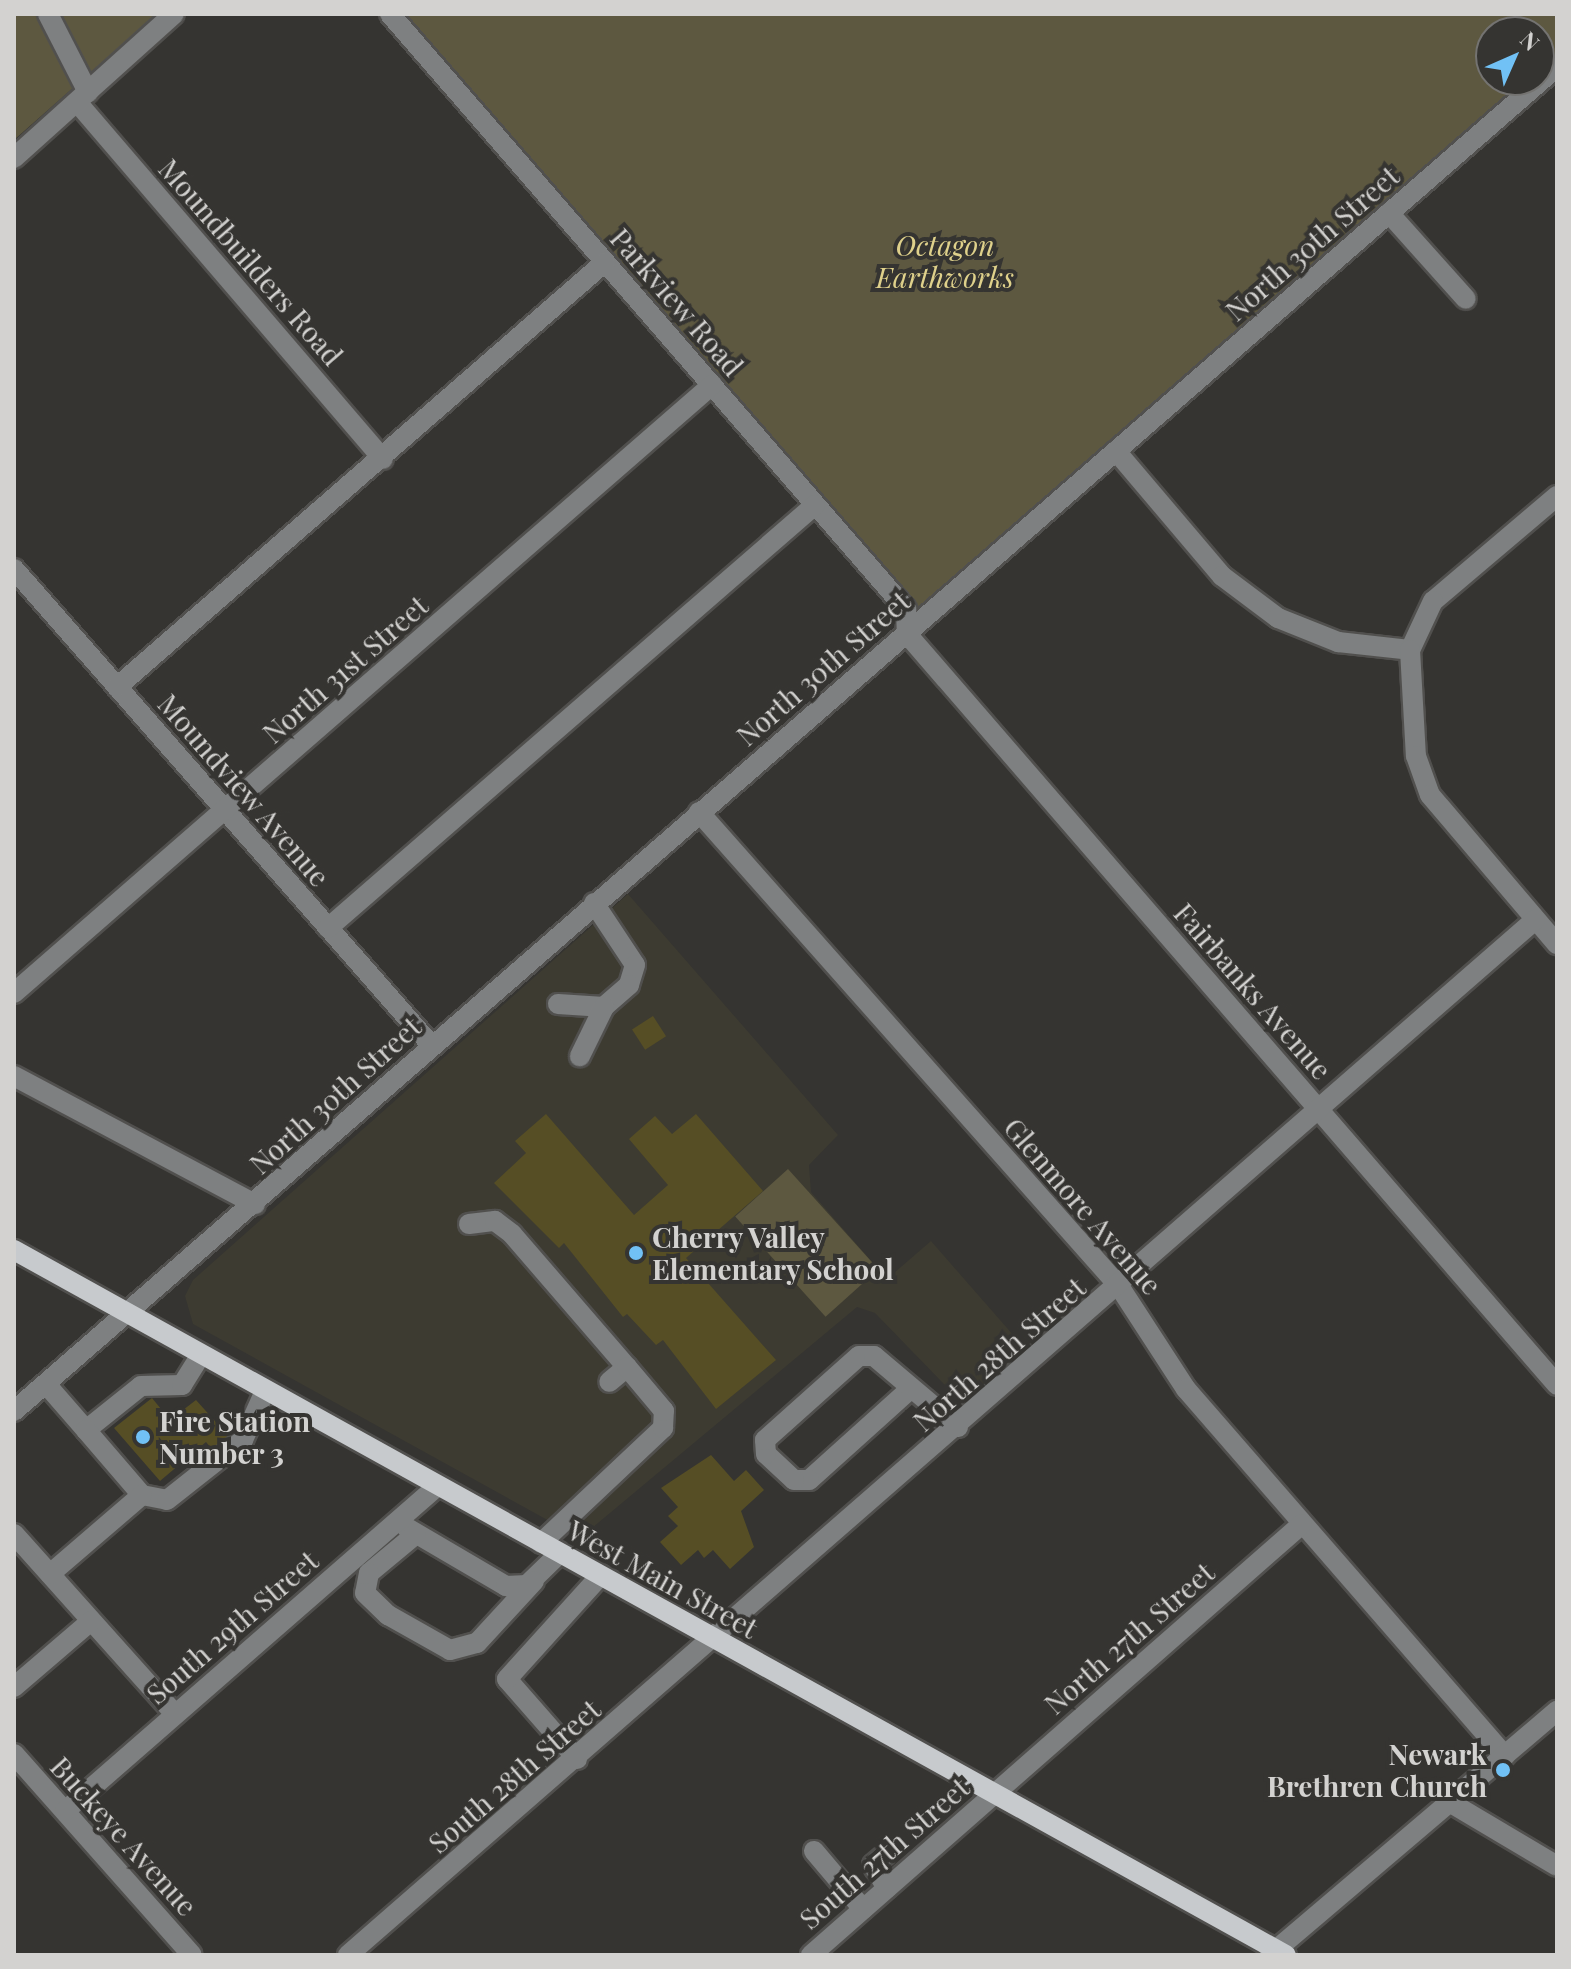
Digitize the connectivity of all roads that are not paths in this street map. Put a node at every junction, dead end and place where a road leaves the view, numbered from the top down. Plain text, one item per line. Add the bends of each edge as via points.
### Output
1 (48, 14) edge
2 (174, 14) edge
3 (390, 14) edge
4 (1557, 67) edge
5 (83, 97) junction
6 (14, 158) edge
7 (1389, 213) junction
8 (605, 262) junction
9 (1466, 299) dead end
10 (712, 385) junction
11 (1116, 451) junction
12 (383, 459) junction
13 (1557, 496) edge
14 (815, 505) junction
15 (14, 569) edge
16 (907, 634) junction
17 (1410, 650) junction
18 (117, 687) junction
19 (225, 811) junction
20 (699, 812) junction
21 (594, 903) junction
22 (1535, 920) junction
23 (328, 928) junction
24 (1557, 944) edge
25 (14, 993) edge
26 (558, 1004) dead end
27 (604, 1007) junction
28 (432, 1046) junction
29 (580, 1056) dead end
30 (14, 1076) edge
31 (1318, 1109) junction
32 (255, 1204) junction
33 (469, 1224) dead end
34 (14, 1250) edge
35 (1119, 1286) junction
36 (129, 1316) junction
37 (201, 1355) junction
38 (627, 1367) junction
39 (609, 1382) dead end
40 (46, 1384) junction
41 (1557, 1385) edge
42 (265, 1391) junction
43 (908, 1391) junction
44 (14, 1411) edge
45 (958, 1427) junction
46 (86, 1430) junction
47 (437, 1486) junction
48 (142, 1495) junction
49 (397, 1522) junction
50 (1302, 1524) junction
51 (14, 1534) edge
52 (416, 1534) junction
53 (541, 1543) junction
54 (559, 1554) junction
55 (338, 1572) junction
56 (50, 1574) junction
57 (600, 1576) junction
58 (534, 1581) junction
59 (365, 1591) junction
60 (91, 1621) junction
61 (715, 1639) junction
62 (14, 1687) edge
63 (1557, 1711) edge
64 (174, 1713) junction
65 (14, 1754) edge
66 (1505, 1756) junction
67 (577, 1759) junction
68 (994, 1794) junction
69 (1451, 1803) junction
70 (65, 1811) junction
71 (814, 1851) dead end
72 (886, 1854) dead end
73 (1557, 1866) edge
74 (887, 1888) junction
75 (863, 1909) junction
76 (1278, 1953) edge
77 (192, 1955) edge
78 (348, 1955) edge
79 (811, 1955) edge

1 - 5 street, Moundbuilders Road
2 - 5 street
3 - 8 street, Parkview Road
4 - 7 street, North 30th Street
5 - 6 street
5 - 12 street, Moundbuilders Road
7 - 9 street
7 - 11 street, North 30th Street
8 - 10 street, Parkview Road
8 - 12 street
10 - 14 street, Parkview Road
10 - 19 street, North 31st Street
11 - 16 street, North 30th Street
11 - 17 street via 1222,576 1278,618 1338,642
12 - 18 street
13 - 17 street via 1433,601
14 - 16 street, Parkview Road via 906,609
14 - 23 street
15 - 18 street, Moundview Avenue
16 - 20 street, North 30th Street
16 - 31 street, Fairbanks Avenue
17 - 22 street via 1413,730 1430,795
18 - 19 street, Moundview Avenue
19 - 23 street, Moundview Avenue
19 - 25 street, North 31st Street
20 - 21 street, North 30th Street
20 - 35 street, Glenmore Avenue
21 - 27 street via 635,965 629,985
21 - 28 street, North 30th Street
22 - 24 street
22 - 31 street, North 28th Street
23 - 28 street, Moundview Avenue
26 - 27 street
27 - 29 street
28 - 32 street, North 30th Street
30 - 32 street
31 - 35 street, North 28th Street
31 - 41 street, Fairbanks Avenue
32 - 36 street, North 30th Street
33 - 38 street via 495,1221 512,1234
34 - 36 main road, West Main Street
35 - 45 street, North 28th Street
35 - 50 street, Glenmore Avenue via 1186,1389
36 - 37 main road, West Main Street
36 - 40 street, North 30th Street
37 - 42 main road, West Main Street
37 - 46 street via 182,1385 141,1386
38 - 39 street
38 - 53 street via 664,1411 663,1428
40 - 44 street, North 30th Street
40 - 46 street
42 - 47 main road, West Main Street
42 - 48 street via 243,1440 205,1473 167,1500
43 - 43 street via 809,1480 794,1480 766,1454 765,1440 859,1356 874,1356
43 - 45 street
45 - 61 street, North 28th Street
46 - 48 street
47 - 49 street, South 29th Street
47 - 53 main road, West Main Street
48 - 56 street
49 - 52 street
49 - 55 street, South 29th Street
50 - 66 street, Glenmore Avenue
50 - 68 street, North 27th Street
51 - 56 street
52 - 58 street via 506,1586
52 - 59 street via 369,1573
53 - 54 main road, West Main Street
54 - 57 main road, West Main Street
54 - 58 street
55 - 59 street
55 - 64 street, South 29th Street
56 - 60 street
57 - 61 main road, West Main Street
57 - 67 street via 507,1679
58 - 59 street via 517,1606 462,1651 412,1630
60 - 62 street
60 - 64 street
61 - 67 street, South 28th Street
61 - 68 main road, West Main Street
63 - 66 street
64 - 70 street, South 29th Street
65 - 70 street, Buckeye Avenue
66 - 69 street
67 - 78 street, South 28th Street
68 - 74 street, South 27th Street
68 - 76 main road, West Main Street
69 - 73 street
69 - 76 street
70 - 77 street, Buckeye Avenue
71 - 75 street
72 - 74 street via 873,1865
74 - 75 street, South 27th Street
75 - 79 street, South 27th Street

